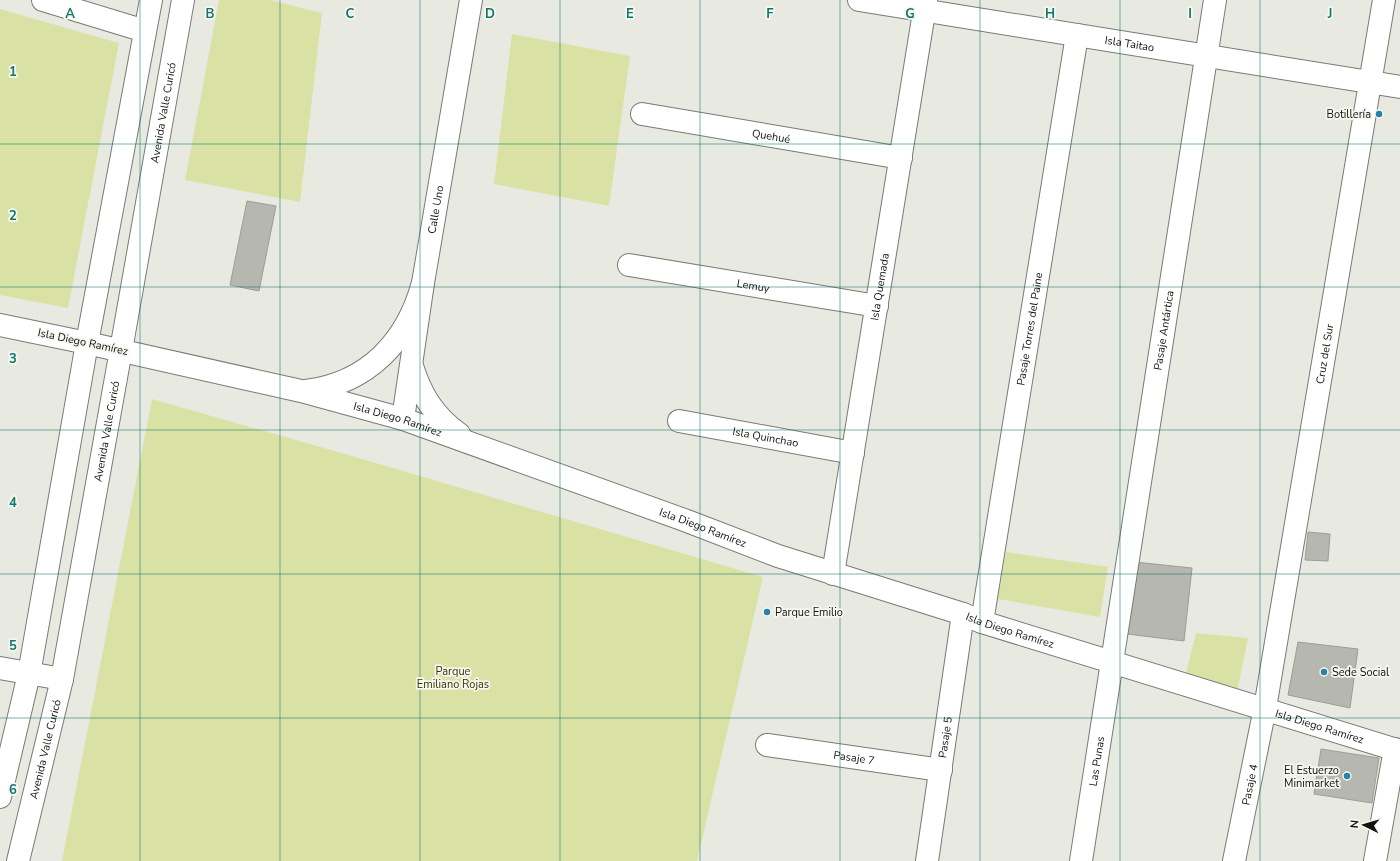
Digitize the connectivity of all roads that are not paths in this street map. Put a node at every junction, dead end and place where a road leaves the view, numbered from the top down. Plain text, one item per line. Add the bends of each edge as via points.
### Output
1 (42, 0) edge
2 (152, 0) edge
3 (183, 0) edge
4 (471, 0) edge
5 (859, 0) edge
6 (1215, 0) edge
7 (1384, 0) edge
8 (926, 5) edge
9 (145, 31) junction
10 (1077, 35) junction
11 (1206, 56) junction
12 (1370, 83) junction
13 (1400, 88) edge
14 (642, 114) dead end
15 (901, 158) junction
16 (629, 265) dead end
17 (423, 283) junction
18 (877, 306) junction
19 (0, 326) edge
20 (87, 342) junction
21 (121, 350) junction
22 (412, 366) junction
23 (301, 391) junction
24 (403, 419) junction
25 (679, 421) dead end
26 (477, 446) junction
27 (853, 453) junction
28 (833, 574) junction
29 (973, 618) junction
30 (1112, 662) junction
31 (0, 668) edge
32 (29, 674) junction
33 (62, 679) junction
34 (1265, 708) junction
35 (767, 746) dead end
36 (1397, 750) edge
37 (940, 770) junction
38 (0, 797) edge
39 (18, 861) edge
40 (927, 861) edge
41 (1081, 861) edge
42 (1234, 861) edge
43 (1375, 861) edge

1 - 9 street
2 - 9 street
3 - 21 street, Avenida Valle Curicó
4 - 17 street, Calle Uno
5 - 8 street, Isla Taitao
6 - 11 street, Pasaje Antártica
7 - 12 street, Cruz del Sur
8 - 10 street, Isla Taitao
8 - 15 street, Isla Quemada
9 - 20 street
10 - 11 street, Isla Taitao
10 - 29 street, Pasaje Torres del Paine
11 - 12 street, Isla Taitao
11 - 30 street, Pasaje Antártica
12 - 13 street, Isla Taitao
12 - 34 street, Cruz del Sur
14 - 15 street, Quehué
15 - 18 street, Isla Quemada
16 - 18 street, Lemuy
17 - 22 street, Calle Uno
17 - 23 street via 410,319 381,358 349,379
18 - 27 street, Isla Quemada
19 - 20 street, Isla Diego Ramírez
20 - 21 street, Isla Diego Ramírez
20 - 32 street
21 - 23 street, Isla Diego Ramírez
21 - 33 street, Avenida Valle Curicó
22 - 24 street, Calle Uno
22 - 26 street via 426,402 436,415 447,426
23 - 24 street, Isla Diego Ramírez
24 - 26 street, Isla Diego Ramírez
25 - 27 street, Isla Quinchao
26 - 28 street, Isla Diego Ramírez
27 - 28 street, Isla Quemada
28 - 29 street, Isla Diego Ramírez
29 - 30 street, Isla Diego Ramírez
29 - 37 street, Pasaje 5
30 - 34 street, Isla Diego Ramírez
30 - 41 street, Las Punas
31 - 32 street
32 - 33 street
32 - 38 street
33 - 39 street, Avenida Valle Curicó
34 - 36 street, Isla Diego Ramírez
34 - 42 street, Pasaje 4
35 - 37 street, Pasaje 7
36 - 43 street
37 - 40 street, Pasaje 5

